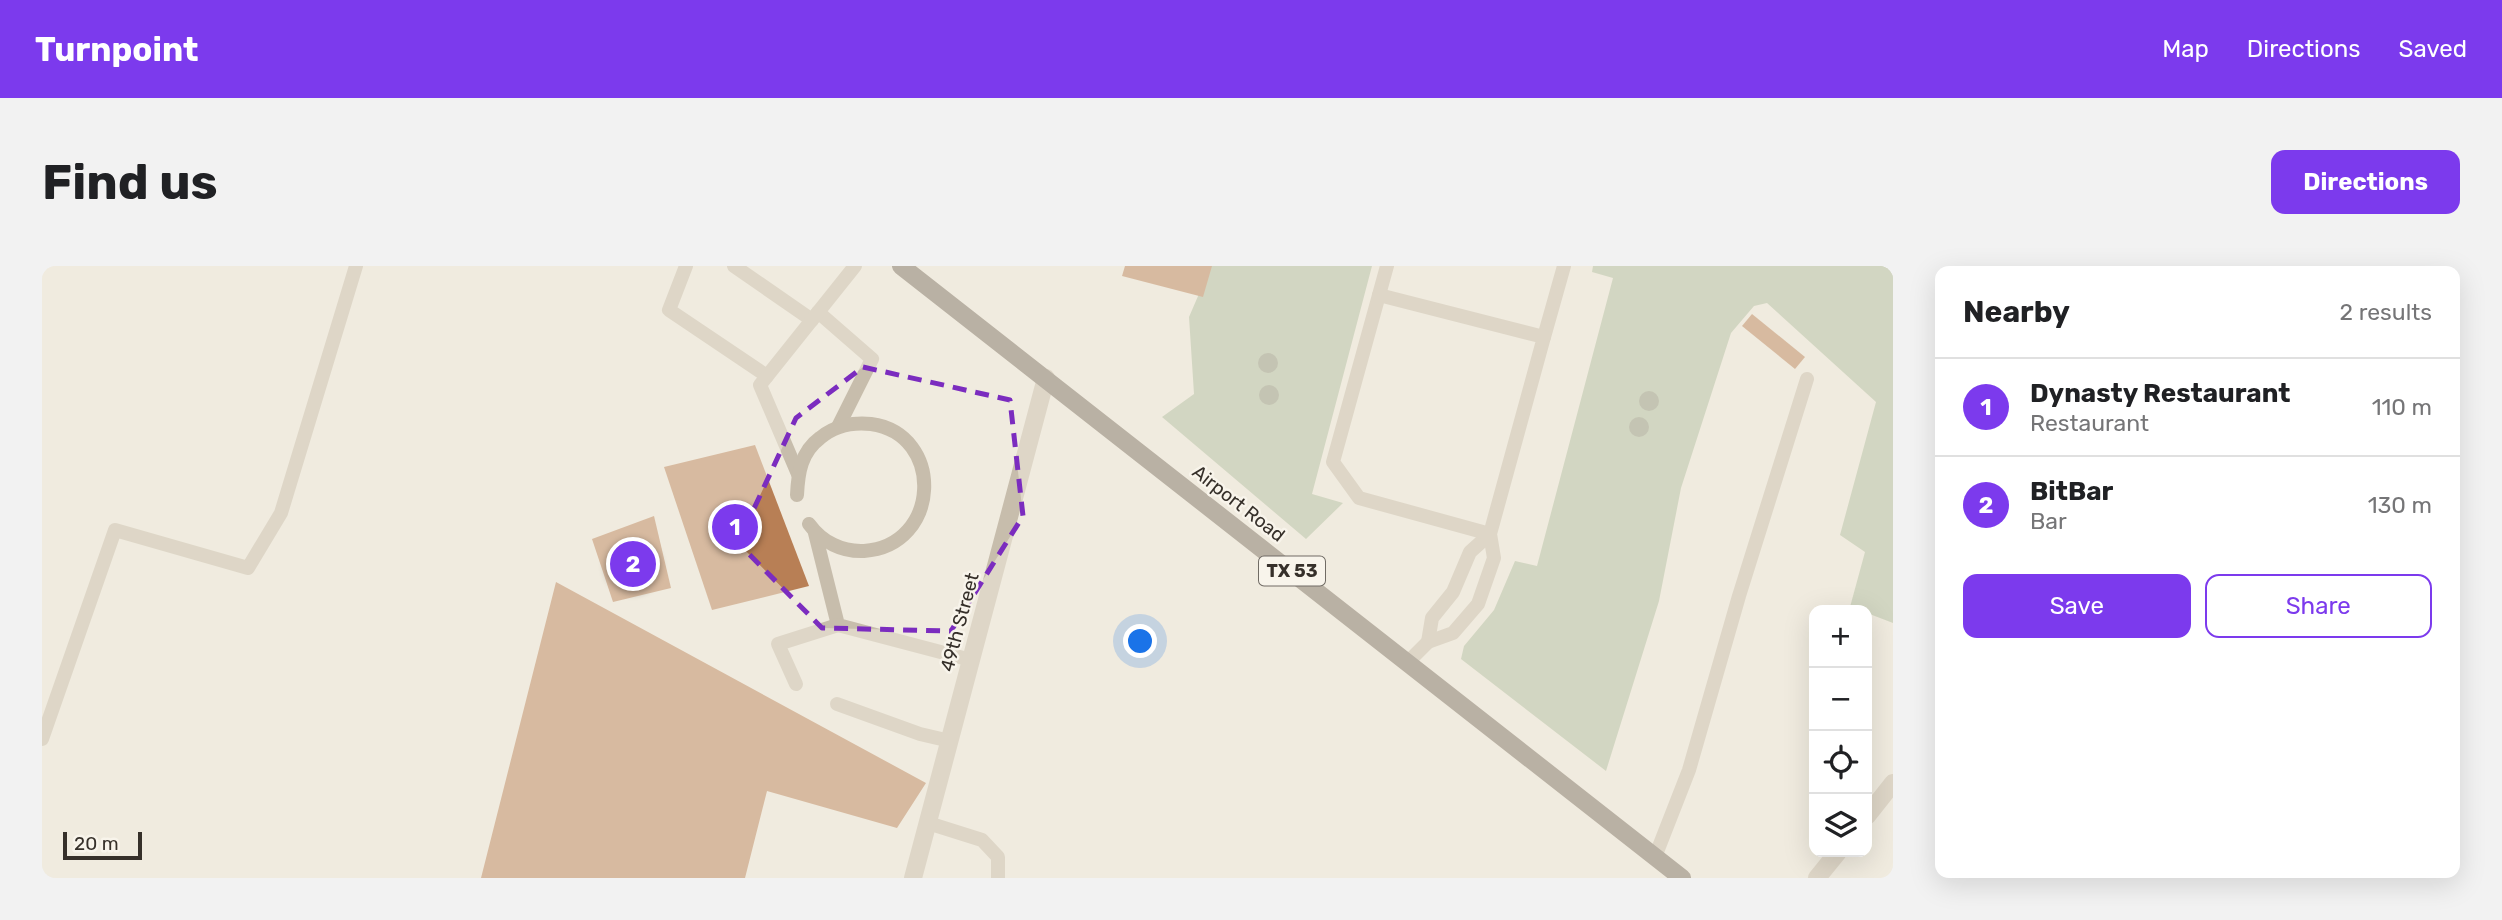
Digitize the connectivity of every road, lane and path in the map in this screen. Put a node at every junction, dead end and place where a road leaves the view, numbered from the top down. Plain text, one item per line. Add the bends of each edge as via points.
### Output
1 (356, 266) edge
2 (686, 266) edge
3 (734, 266) edge
4 (855, 266) edge
5 (901, 266) edge
6 (1387, 266) edge
7 (1564, 266) edge
8 (1379, 295) junction
9 (815, 316) junction
10 (1544, 337) junction
11 (767, 376) junction
12 (1046, 377) junction
13 (1807, 379) dead end
14 (838, 427) junction
15 (798, 474) junction
16 (797, 495) dead end
17 (1490, 534) junction
18 (838, 625) junction
19 (1428, 642) junction
20 (971, 660) junction
21 (1408, 662) junction
22 (796, 684) dead end
23 (837, 704) dead end
24 (42, 739) edge
25 (950, 741) junction
26 (1893, 783) edge
27 (1872, 810) edge
28 (928, 823) junction
29 (1655, 857) junction
30 (1834, 857) edge
31 (914, 878) edge
32 (998, 878) edge
33 (1682, 878) edge
34 (1817, 878) edge

1 - 24 lane via 281,513 248,568 115,530
2 - 11 lane via 669,310
3 - 9 lane
4 - 9 lane
5 - 12 main road, Airport Road / TX 53
6 - 8 lane
7 - 10 lane
8 - 10 lane
8 - 17 lane via 1333,462 1359,498
9 - 11 lane
9 - 14 lane via 872,359
10 - 17 lane
11 - 15 lane via 760,385
12 - 20 street, 49th Street
12 - 21 main road, Airport Road / TX 53
13 - 29 lane via 1689,770
14 - 15 lane via 806,454
14 - 18 lane via 859,423 899,435 914,450 923,469 925,490 921,511 910,529 874,550 853,551 833,545 812,528
15 - 16 lane
17 - 19 lane via 1470,552 1453,592 1433,618
17 - 19 lane via 1494,558 1478,604 1453,633
18 - 20 lane
18 - 22 lane via 778,644
19 - 21 lane
20 - 25 street, 49th Street
21 - 29 main road, Airport Road / TX 53
23 - 25 lane
25 - 28 street, 49th Street
26 - 27 street
28 - 31 street, 49th Street
28 - 32 lane via 982,840 998,857
29 - 33 main road, Airport Road / TX 53
30 - 34 street

